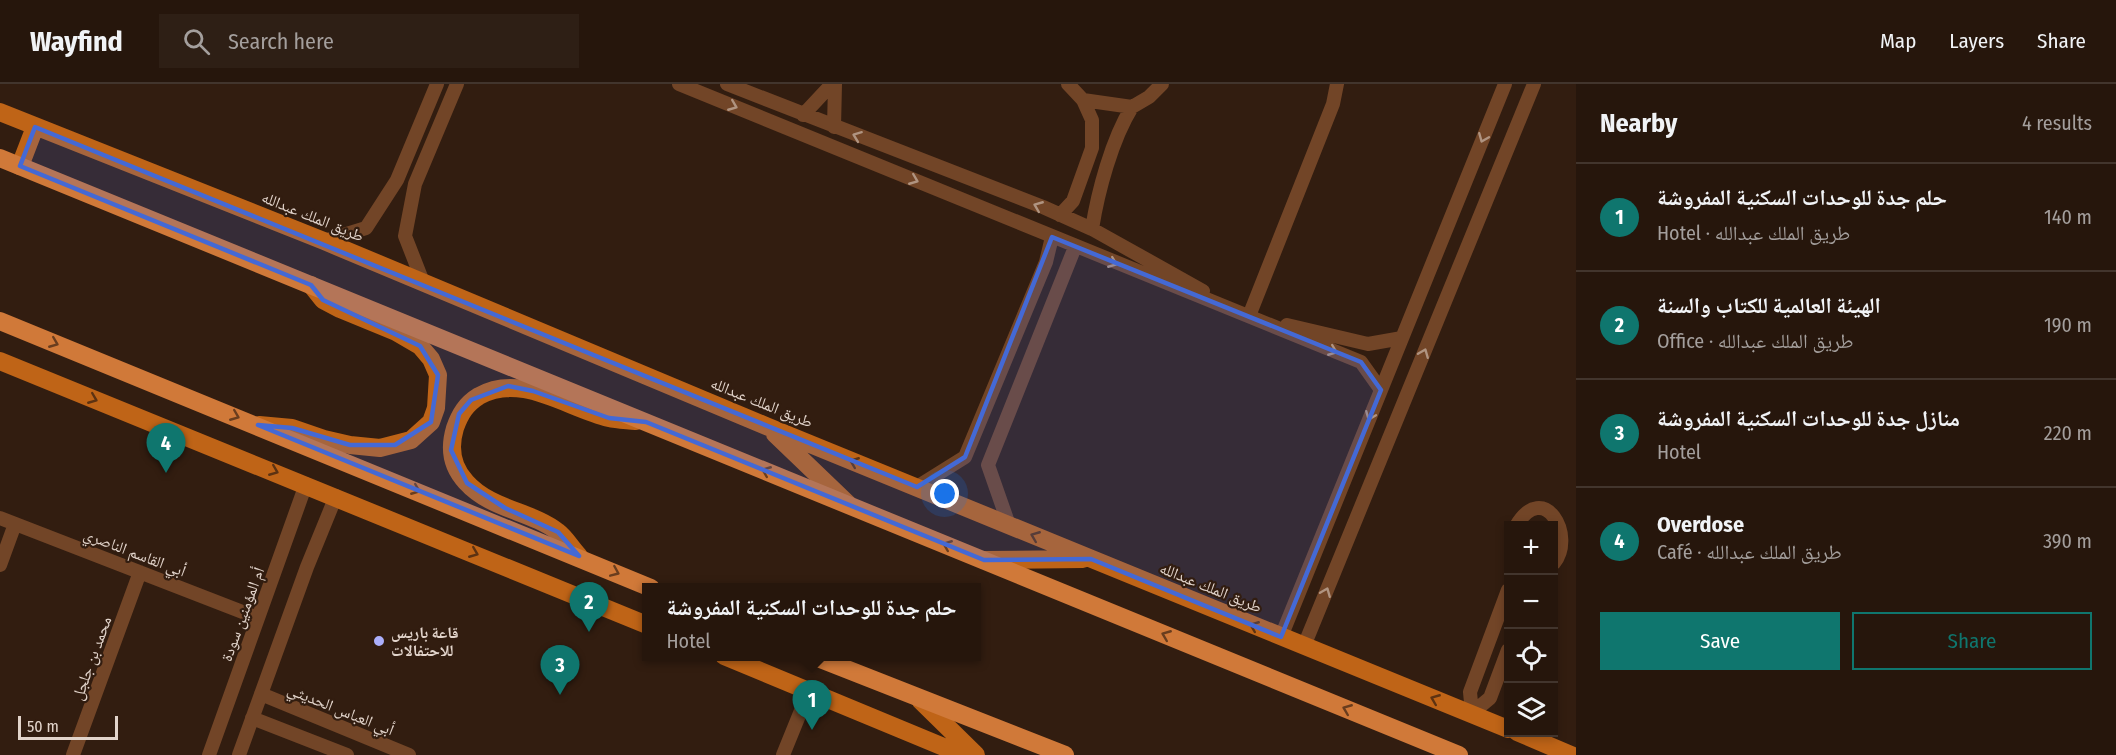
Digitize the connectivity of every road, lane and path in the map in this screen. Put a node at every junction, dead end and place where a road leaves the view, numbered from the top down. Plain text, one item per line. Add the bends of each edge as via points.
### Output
1 (437, 84) edge
2 (457, 84) edge
3 (679, 84) edge
4 (727, 84) edge
5 (834, 84) edge
6 (1068, 84) edge
7 (1162, 84) edge
8 (1337, 84) edge
9 (1534, 84) edge
10 (1503, 88) edge
11 (1083, 100) junction
12 (1526, 103) junction
13 (1132, 107) junction
14 (0, 112) edge
15 (803, 115) junction
16 (1491, 117) junction
17 (1517, 126) junction
18 (35, 127) junction
19 (834, 127) junction
20 (0, 158) edge
21 (20, 166) junction
22 (1060, 215) junction
23 (1092, 229) junction
24 (1052, 237) junction
25 (324, 241) junction
26 (1075, 246) junction
27 (423, 282) junction
28 (311, 285) junction
29 (1249, 316) junction
30 (0, 321) edge
31 (1402, 338) junction
32 (0, 346) edge
33 (0, 361) edge
34 (64, 387) junction
35 (1381, 390) junction
36 (646, 422) junction
37 (258, 425) junction
38 (766, 426) junction
39 (306, 484) junction
40 (917, 487) junction
41 (336, 496) junction
42 (849, 505) junction
43 (0, 518) edge
44 (1519, 521) edge
45 (15, 524) junction
46 (1009, 525) junction
47 (579, 556) junction
48 (1091, 559) junction
49 (984, 561) junction
50 (1558, 561) edge
51 (0, 565) edge
52 (140, 572) junction
53 (642, 584) edge
54 (1504, 603) edge
55 (258, 618) junction
56 (642, 623) edge
57 (1281, 637) junction
58 (1304, 646) junction
59 (734, 661) edge
60 (823, 661) edge
61 (1504, 663) edge
62 (809, 691) junction
63 (261, 694) junction
64 (920, 700) junction
65 (1472, 713) junction
66 (252, 718) junction
67 (1380, 723) junction
68 (1504, 727) edge
69 (1530, 737) edge
70 (73, 755) edge
71 (209, 755) edge
72 (239, 755) edge
73 (347, 755) edge
74 (409, 755) edge
75 (783, 755) edge
76 (963, 755) edge
77 (976, 755) edge
78 (1065, 755) edge
79 (1439, 755) edge
80 (1459, 755) edge
81 (1571, 755) edge

1 - 25 street via 397,180 366,228
2 - 27 street via 415,184 405,236
3 -> 24 street
4 - 15 street
5 - 15 street
5 - 19 street
6 - 11 street
7 - 13 street
8 - 29 street via 1333,104
9 - 12 street
10 - 12 street
10 - 16 street
11 - 13 street
11 - 22 street via 1092,120 1092,148 1072,201
12 - 17 street
13 - 23 street via 1120,126
14 - 18 main road, طريق الملك عبدالله
15 - 19 street
16 - 17 street
16 -> 31 street
58 -> 17 street
18 - 21 main road
18 - 25 main road, طريق الملك عبدالله
22 -> 19 street
20 - 21 highway
21 - 28 highway
22 - 23 street
23 - 29 street
24 - 26 street
24 - 40 street via 1046,262 965,457
25 - 27 main road, طريق الملك عبدالله
26 -> 35 street via 1361,362
26 - 46 street via 988,465
27 - 38 main road, طريق الملك عبدالله
28 - 36 highway
28 - 37 main road via 323,300 420,346 438,375 431,422 411,440 380,448 350,445 292,428
29 - 31 street via 1368,344
30 -> 37 highway
31 - 35 street
32 - 34 main road
33 - 34 main road
34 -> 39 main road
35 -> 57 street
42 -> 36 highway
36 - 47 main road via 609,418 508,386 471,400 459,414 451,450 466,483 505,508 558,532
37 -> 47 highway
40 -> 38 main road, طريق الملك عبدالله
38 - 42 main road
39 - 41 main road
39 - 55 street, أم المؤمنين سودة
40 - 46 main road, طريق الملك عبدالله
41 -> 56 main road
41 - 63 street
49 -> 42 highway
43 - 45 street, أبي القاسم الناصري
44 - 50 street via 1532,510 1542,508 1555,510 1567,520 1572,536 1570,546
45 - 51 street
45 - 52 street, أبي القاسم الناصري
48 -> 46 main road, طريق الملك عبدالله
47 -> 53 highway
48 - 49 main road
57 -> 48 main road, طريق الملك عبدالله
67 -> 49 highway
52 - 55 street, أبي القاسم الناصري
52 - 70 street, محمد بن جلجل
54 - 65 street via 1470,692
55 - 71 street, أم المؤمنين سودة
57 - 58 main road, طريق الملك عبدالله
65 -> 58 main road, طريق الملك عبدالله
59 - 62 main road
60 - 64 highway
61 - 65 street via 1490,698
62 - 75 street
62 - 76 main road
63 - 66 street
63 - 74 street, أبي العباس الحديثي
64 - 77 main road
64 - 78 highway
65 - 68 main road, طريق الملك عبدالله
66 - 72 street
66 - 73 street
67 - 79 main road
67 - 80 highway
69 - 81 main road

